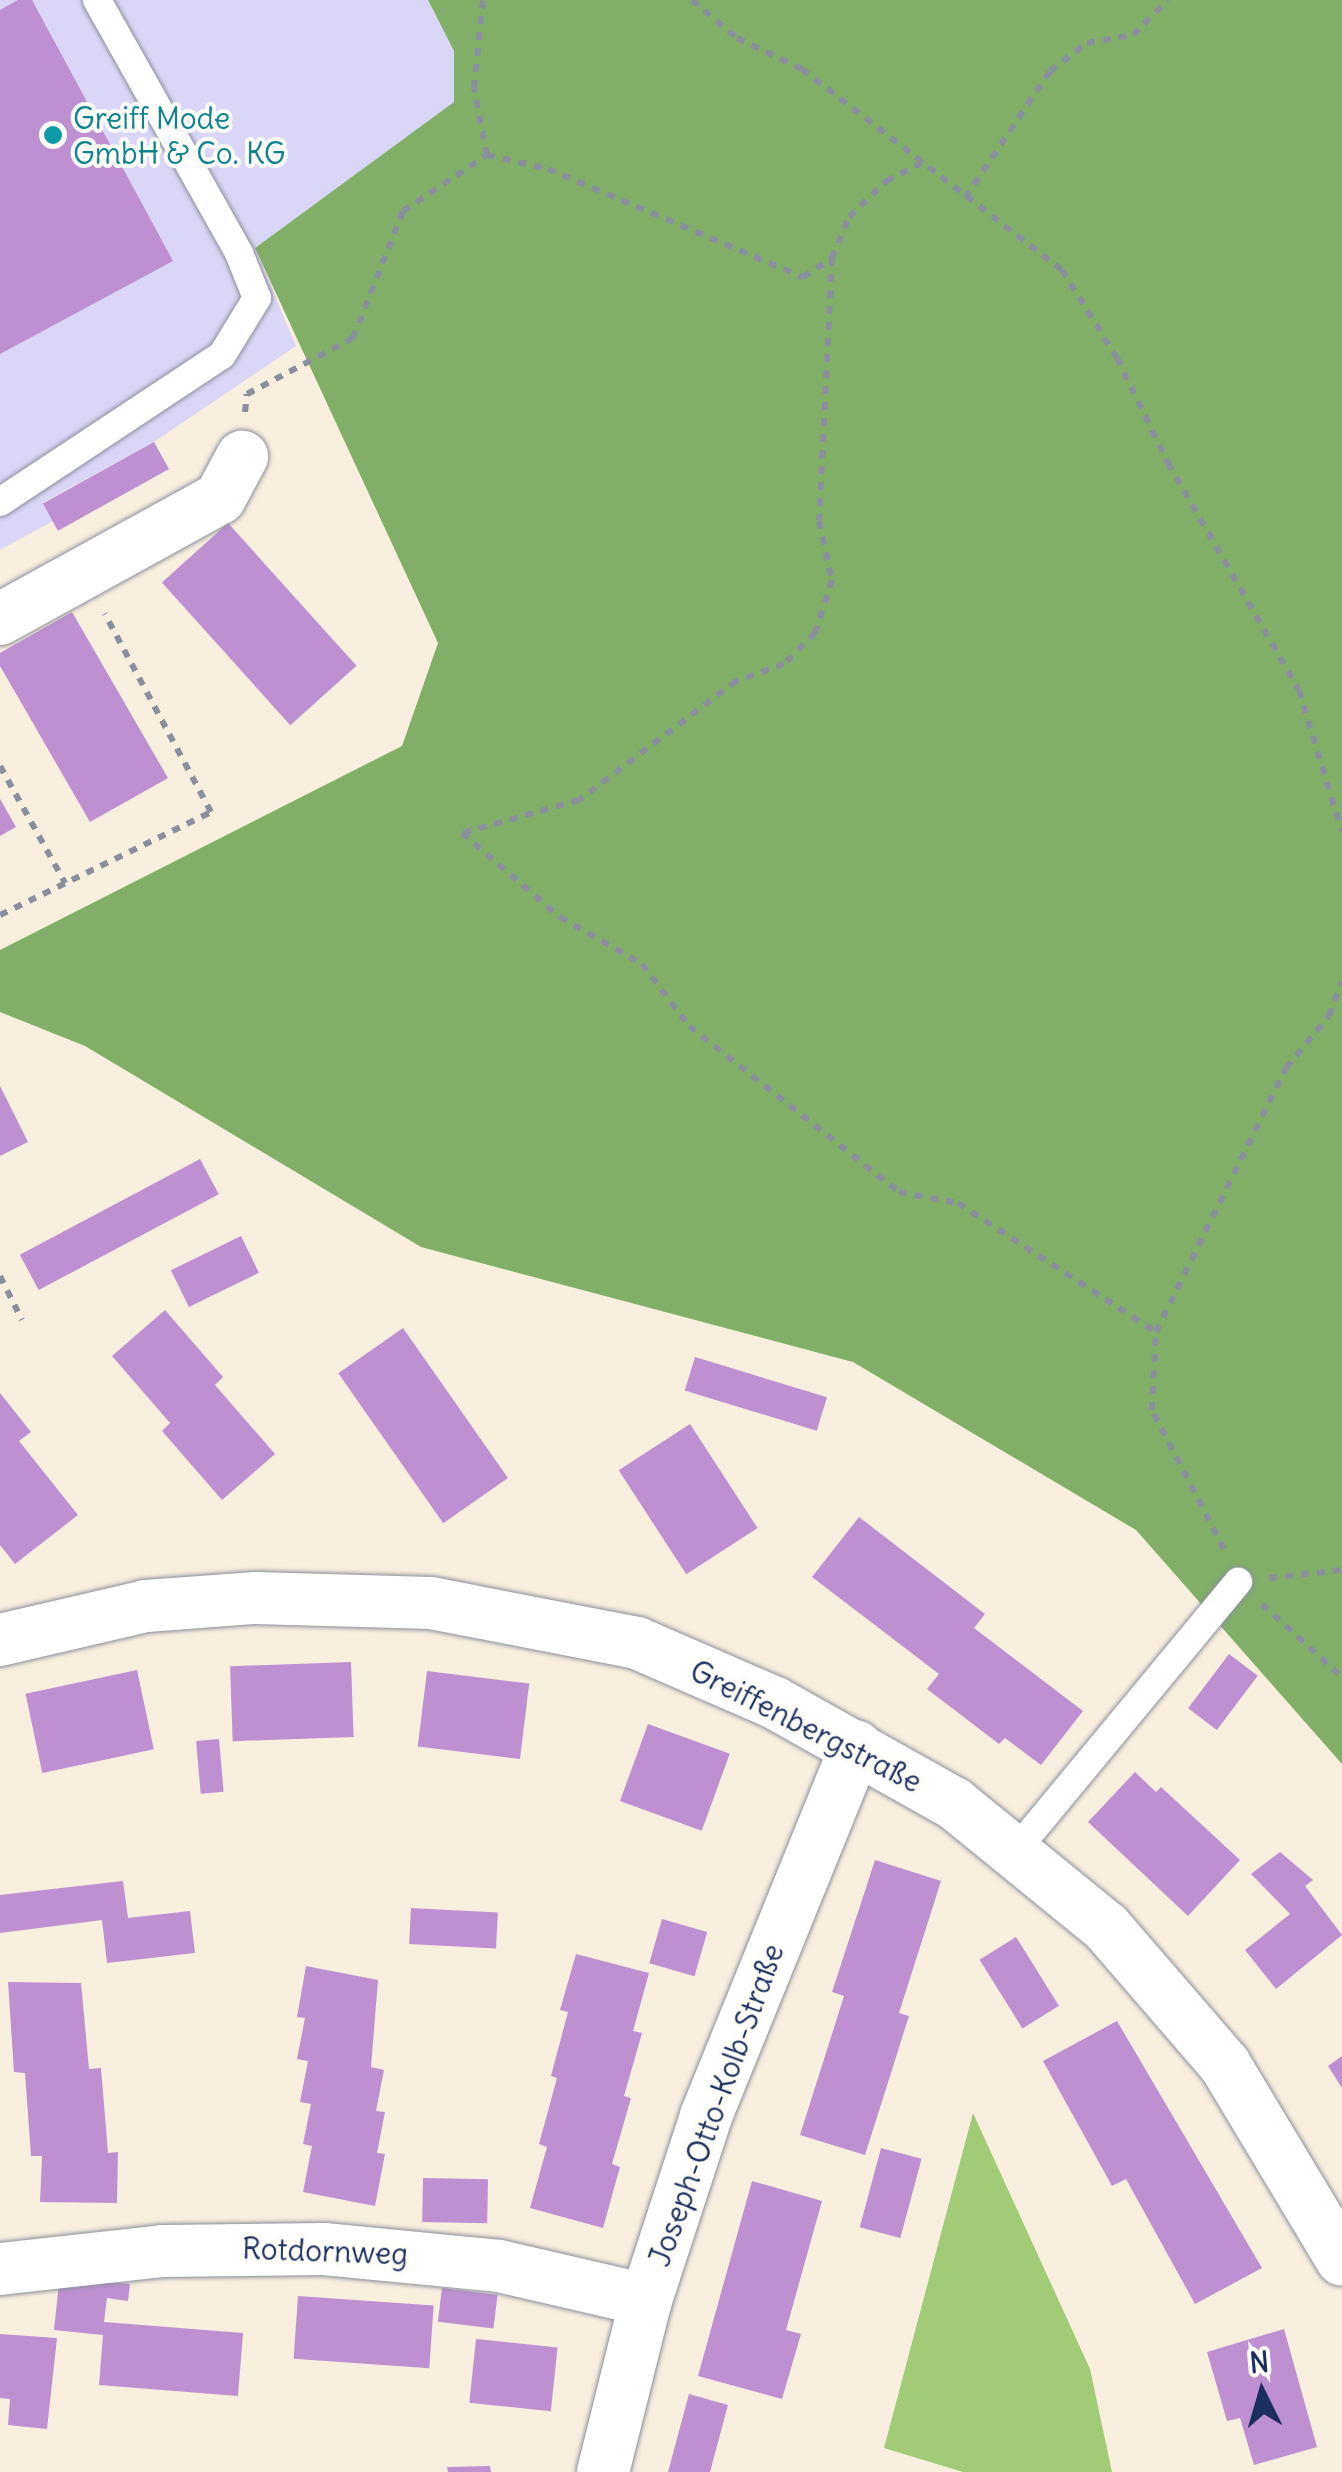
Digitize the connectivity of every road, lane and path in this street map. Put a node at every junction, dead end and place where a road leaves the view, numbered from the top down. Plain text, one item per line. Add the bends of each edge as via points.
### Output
1 (97, 0) edge
2 (482, 0) edge
3 (692, 0) edge
4 (1168, 0) edge
5 (487, 155) junction
6 (922, 162) junction
7 (965, 198) junction
8 (832, 258) junction
9 (242, 457) joint
10 (0, 502) edge
11 (83, 573) junction
12 (0, 619) edge
13 (0, 766) edge
14 (1342, 832) edge
15 (65, 884) junction
16 (0, 915) edge
17 (1342, 981) edge
18 (1342, 1010) edge
19 (1329, 1016) junction
20 (0, 1276) edge
21 (22, 1320) dead end
22 (1156, 1332) junction
23 (1342, 1570) edge
24 (1238, 1582) junction
25 (0, 1640) edge
26 (1342, 1678) edge
27 (856, 1746) junction
28 (1017, 1849) junction
29 (1342, 2260) edge
30 (0, 2269) edge
31 (646, 2300) junction
32 (603, 2472) edge

1 - 10 lane via 238,253 256,298 222,355
2 - 5 path via 474,88
3 - 6 path via 738,38 802,70
4 - 7 path via 1134,35 1088,43 1050,71
5 - 8 path via 548,169 803,278
5 - 9 path via 403,211 353,338 246,394
6 - 7 path
6 - 8 path via 886,181 849,217
7 - 14 path via 1062,270 1118,358 1168,462 1299,690
8 - 22 path via 819,521 832,580 815,633 784,664 736,682 579,800 462,833 560,917 642,964 689,1026 898,1192 958,1203
9 - 11 street via 220,498
11 - 12 street
11 - 15 path via 212,812
13 - 15 path
15 - 16 path
17 - 19 path
18 - 19 path
19 - 22 path via 1286,1068
20 - 21 path
22 - 24 path via 1152,1410
23 - 24 path
24 - 26 path
24 - 28 lane
25 - 27 street, Greiffenbergstraße via 146,1606 256,1598 431,1603 636,1643
27 - 28 street, Greiffenbergstraße
27 - 31 street, Joseph-Otto-Kolb-Straße via 706,2116
28 - 29 street, Greiffenbergstraße via 1106,1926 1174,1999 1267,2129
30 - 31 street, Rotdornweg via 163,2251 324,2248 499,2266
31 - 32 street, Joseph-Otto-Kolb-Straße

